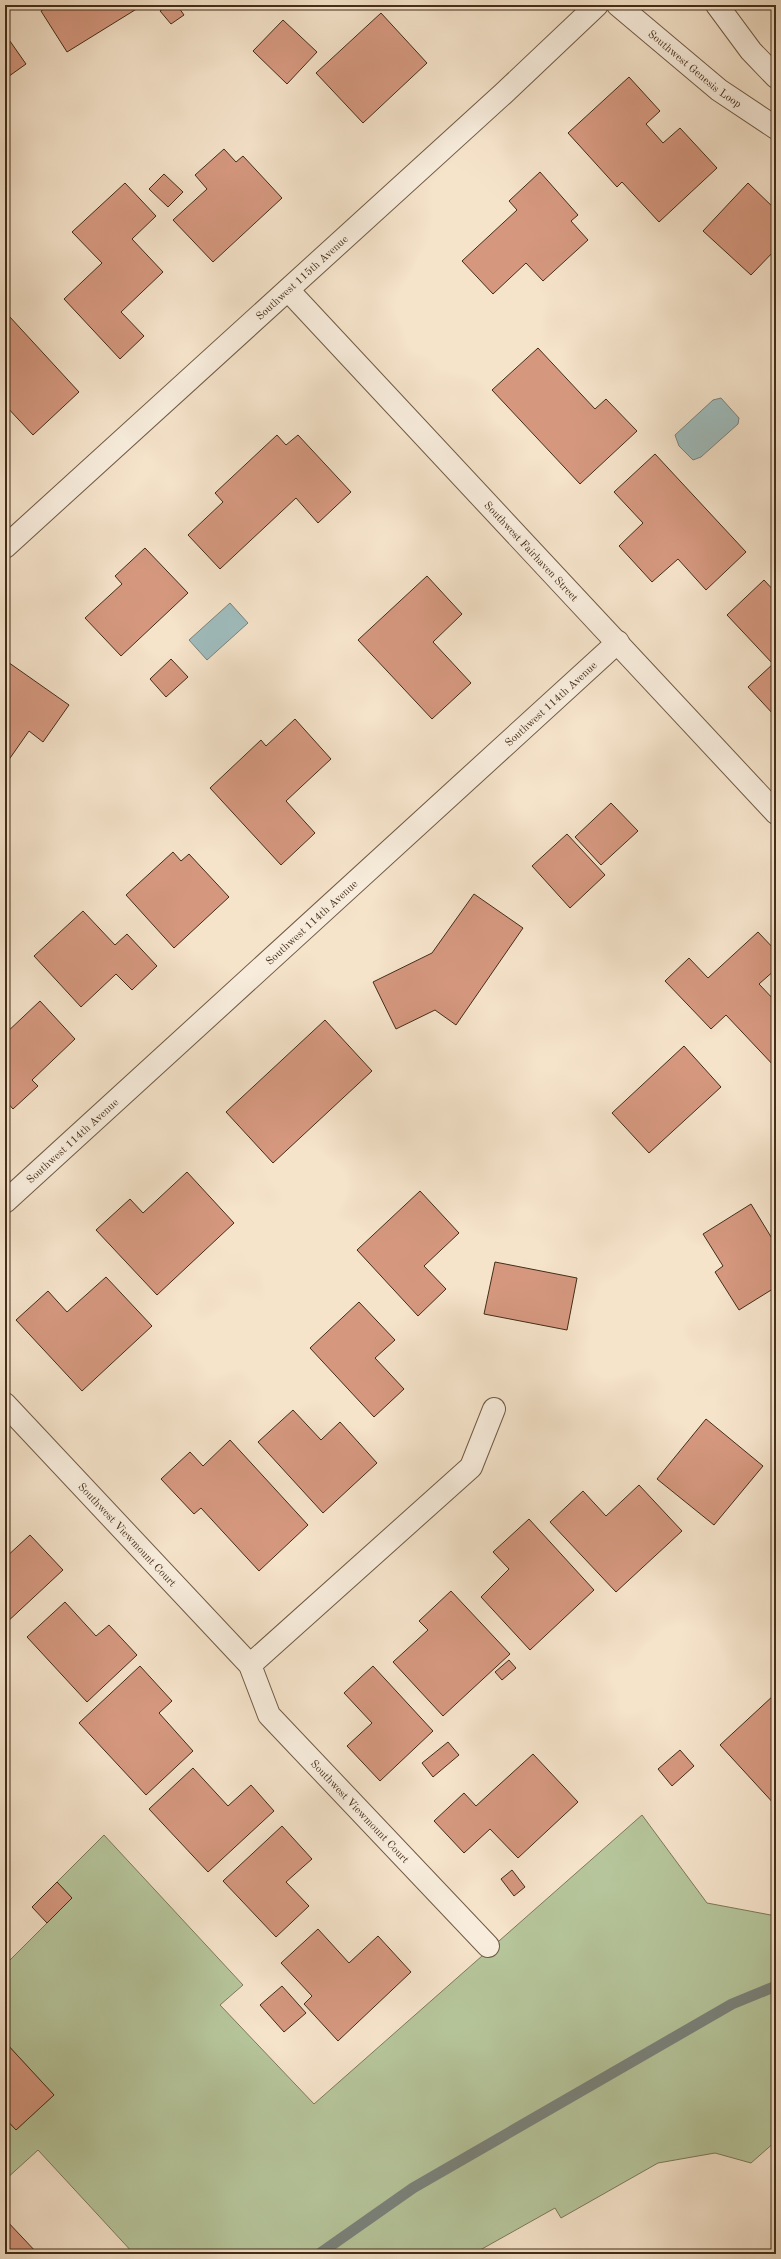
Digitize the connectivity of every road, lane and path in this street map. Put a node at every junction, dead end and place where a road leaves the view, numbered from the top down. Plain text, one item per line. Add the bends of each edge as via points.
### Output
1 (597, 5) edge
2 (618, 5) edge
3 (717, 5) edge
4 (776, 76) edge
5 (776, 128) edge
6 (288, 290) junction
7 (5, 547) edge
8 (618, 642) junction
9 (776, 812) edge
10 (5, 1202) edge
11 (5, 1404) edge
12 (494, 1409) dead end
13 (250, 1665) junction
14 (488, 1946) dead end

1 - 6 street, Southwest 115th Avenue
2 - 5 street, Southwest Genesis Loop via 719,90
3 - 4 street via 751,52
6 - 7 street, Southwest 115th Avenue
6 - 8 street, Southwest Fairhaven Street
8 - 9 street, Southwest Fairhaven Street
8 - 10 street, Southwest 114th Avenue
11 - 13 street, Southwest Viewmount Court
12 - 13 street via 471,1466
13 - 14 street, Southwest Viewmount Court via 269,1715

